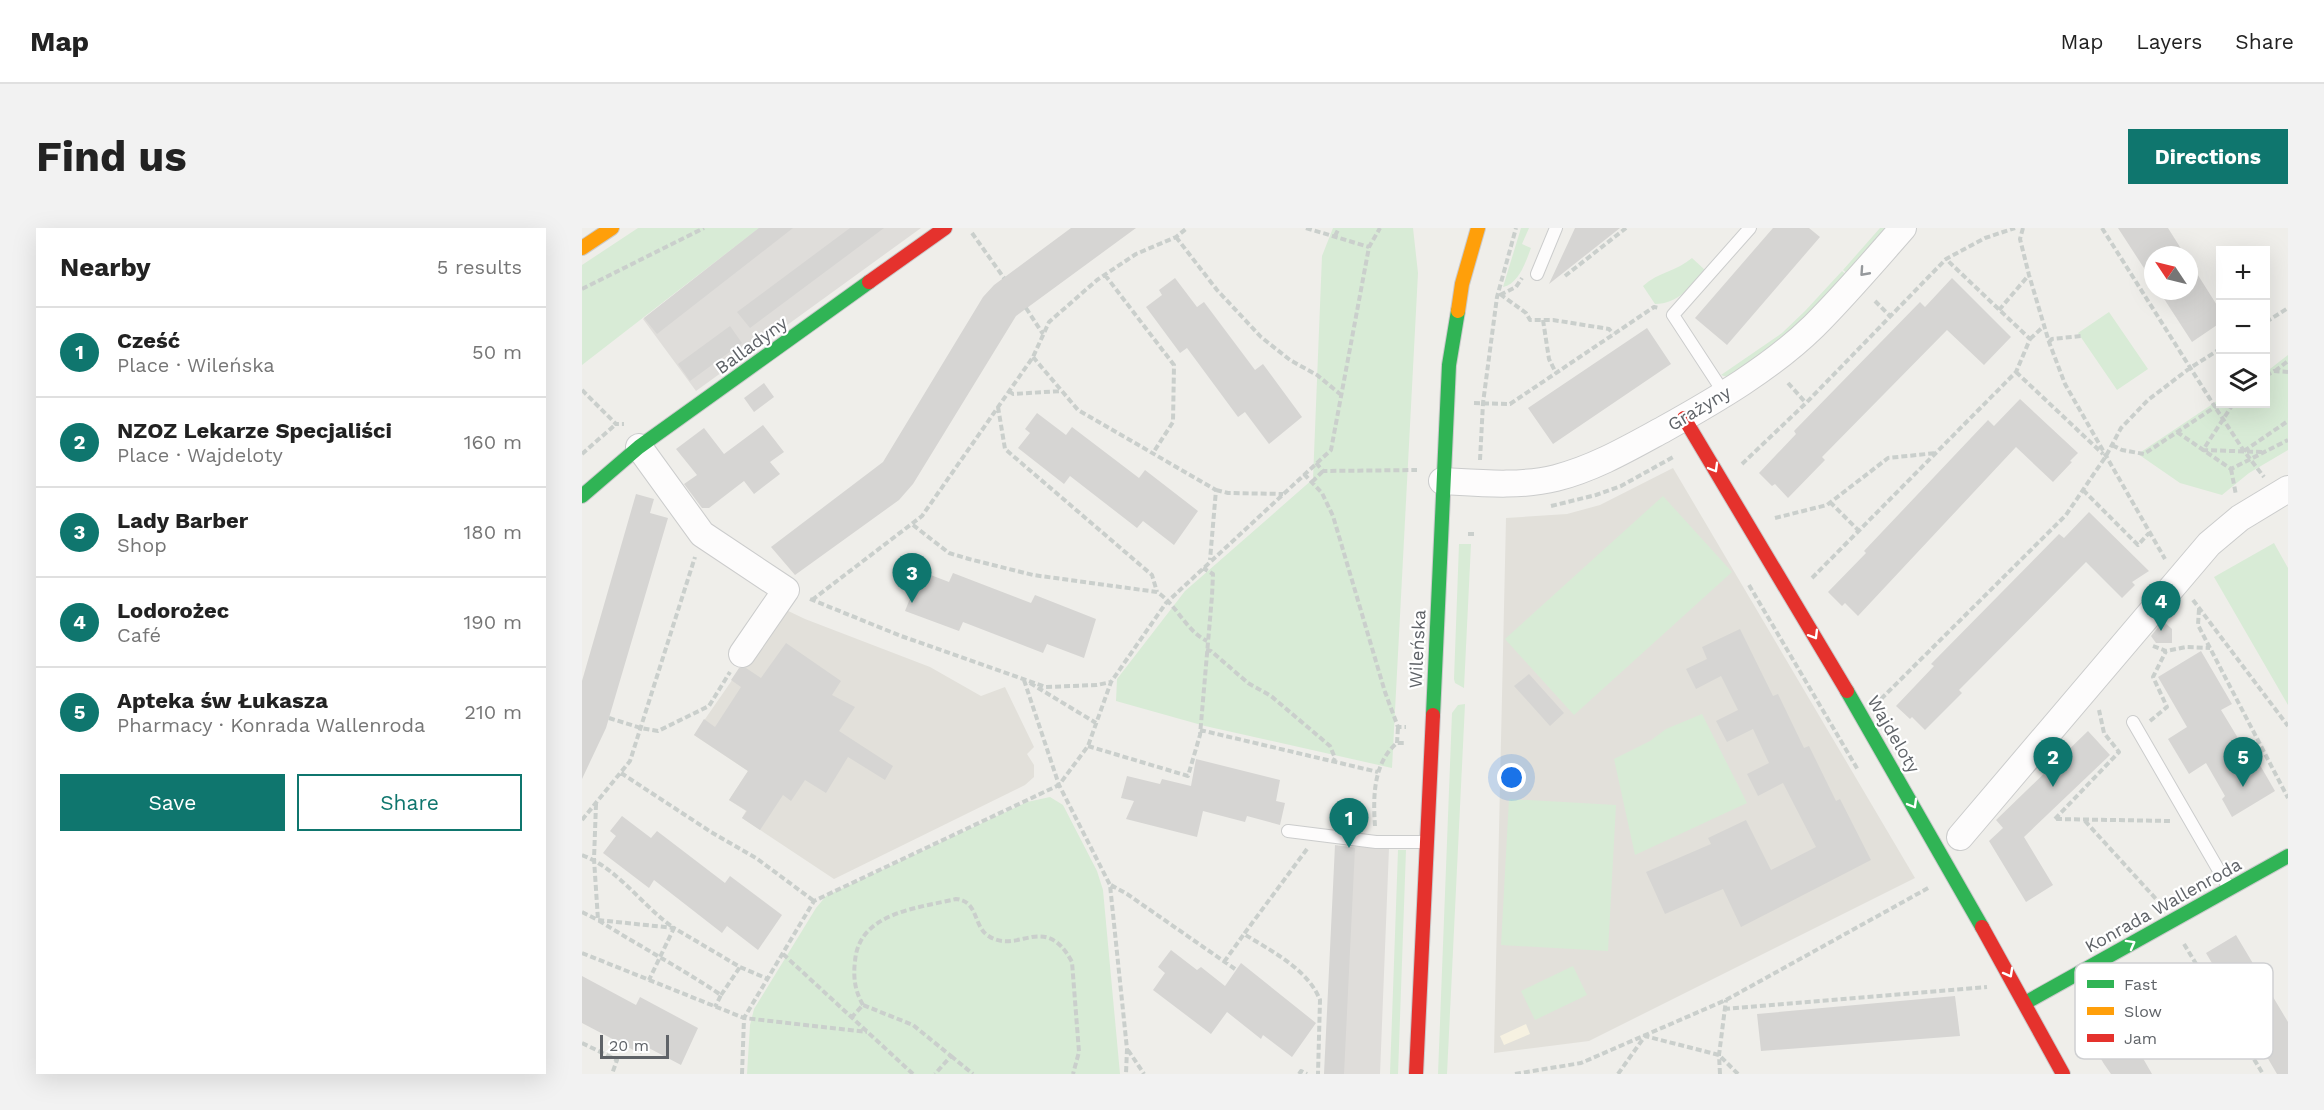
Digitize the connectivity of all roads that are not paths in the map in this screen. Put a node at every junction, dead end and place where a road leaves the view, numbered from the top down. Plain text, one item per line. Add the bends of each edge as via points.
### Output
1 (612, 228) edge
2 (945, 228) edge
3 (1478, 228) edge
4 (1556, 228) edge
5 (1750, 228) edge
6 (1903, 228) edge
7 (582, 248) edge
8 (1531, 274) road end
9 (1724, 393) junction
10 (1684, 418) junction
11 (639, 447) junction
12 (1431, 476) junction
13 (2282, 492) edge
14 (582, 496) edge
15 (742, 654) road end
16 (2136, 727) road end
17 (1288, 831) dead end
18 (1960, 837) dead end
19 (1426, 842) junction
20 (2288, 856) edge
21 (2229, 889) junction
22 (2097, 963) edge
23 (2075, 975) edge
24 (2025, 1003) junction
25 (1416, 1074) edge
26 (2063, 1074) edge

1 - 7 street
2 - 11 street, Balladyny
3 - 12 street, Wileńska via 1462,284 1446,402
4 - 8 lane
5 - 9 lane via 1673,315
6 -> 9 street, Grażyny via 1814,326 1790,348
9 - 10 street, Grażyny
10 - 12 street, Grażyny via 1587,469 1554,479 1516,482
10 -> 24 street, Wajdeloty via 1852,699
11 - 14 street, Balladyny
11 - 15 street via 702,534 786,590
12 - 19 street, Wileńska
13 - 18 street via 2240,518 2209,544
16 - 21 lane
17 - 19 lane via 1376,842
19 - 25 street, Wileńska
20 - 21 street, Konrada Wallenroda
22 -> 21 street, Konrada Wallenroda
24 -> 23 street, Konrada Wallenroda
24 - 26 street, Wajdeloty

